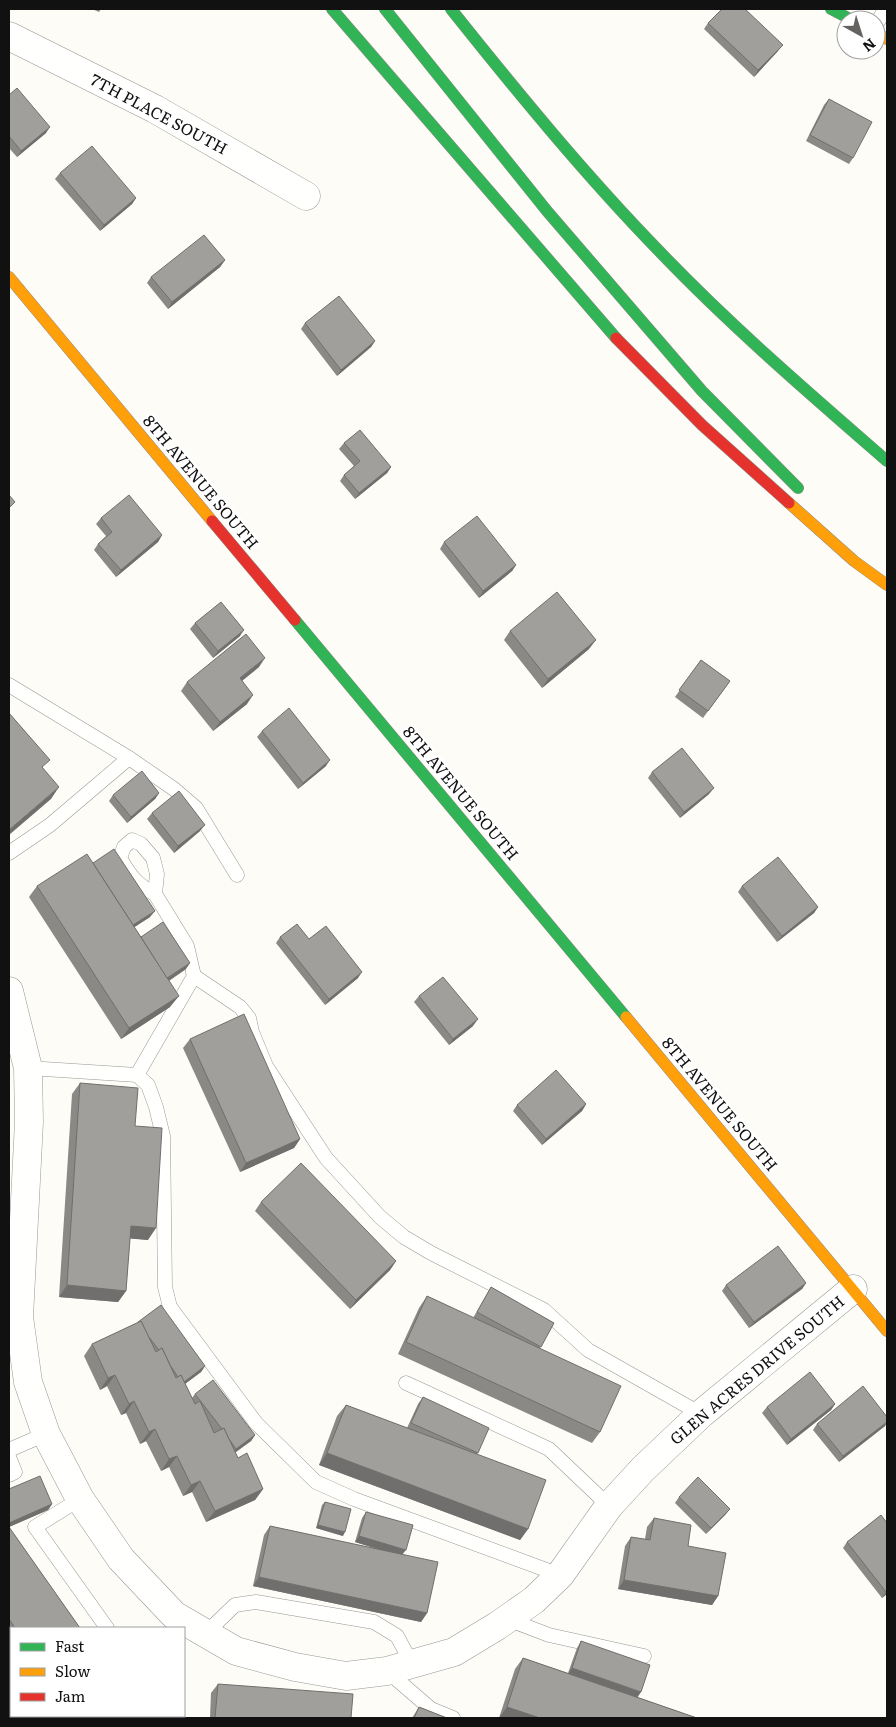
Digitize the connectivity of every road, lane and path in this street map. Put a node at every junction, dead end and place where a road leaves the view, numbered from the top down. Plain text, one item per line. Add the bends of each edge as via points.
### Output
1 (332, 9) edge
2 (385, 9) edge
3 (451, 9) edge
4 (479, 26) dead end
5 (9, 36) edge
6 (512, 86) junction
7 (306, 196) dead end
8 (9, 277) edge
9 (887, 461) edge
10 (806, 496) dead end
11 (887, 585) edge
12 (9, 686) edge
13 (129, 758) junction
14 (9, 853) edge
15 (237, 875) dead end
16 (155, 894) dead end
17 (194, 976) junction
18 (9, 991) edge
19 (28, 1068) junction
20 (138, 1074) junction
21 (17, 1191) edge
22 (853, 1289) junction
23 (14, 1312) edge
24 (887, 1331) edge
25 (406, 1383) dead end
26 (701, 1414) junction
27 (46, 1434) junction
28 (9, 1450) edge
29 (9, 1457) edge
30 (9, 1475) edge
31 (80, 1498) junction
32 (609, 1506) junction
33 (560, 1575) junction
34 (507, 1619) junction
35 (170, 1622) edge
36 (106, 1627) edge
37 (185, 1627) edge
38 (185, 1627) edge
39 (205, 1634) junction
40 (644, 1656) dead end
41 (400, 1668) junction
42 (453, 1718) edge

1 - 11 main road via 610,331 702,425 854,561
2 - 10 main road via 548,211 702,391
3 - 6 main road
4 - 6 main road
5 - 7 street, 7TH PLACE SOUTH via 155,109
6 - 9 main road via 630,221 701,292 782,369
8 - 22 main road, 8TH AVENUE SOUTH
12 - 13 lane
13 - 14 lane via 50,825
13 - 15 lane via 196,808
16 - 17 lane via 187,946
17 - 20 lane
17 - 26 lane via 249,1018 266,1066 326,1158 380,1217 431,1253 544,1310 588,1350
18 - 19 street, GLEN ACRES DRIVE SOUTH
19 - 20 lane
19 - 21 street, GLEN ACRES DRIVE SOUTH via 29,1122
20 - 33 lane via 148,1085 163,1136 165,1287 170,1307 256,1423 316,1482
21 - 23 street, GLEN ACRES DRIVE SOUTH
22 - 24 main road, 8TH AVENUE SOUTH
22 - 26 street, GLEN ACRES DRIVE SOUTH
23 - 27 street, GLEN ACRES DRIVE SOUTH via 28,1382
25 - 32 lane via 549,1449
26 - 32 street, GLEN ACRES DRIVE SOUTH
27 - 28 lane
27 - 31 street, GLEN ACRES DRIVE SOUTH
29 - 30 lane via 15,1472
31 - 35 street, GLEN ACRES DRIVE SOUTH via 120,1559
31 - 36 lane via 35,1527
32 - 33 street, GLEN ACRES DRIVE SOUTH
33 - 34 street, GLEN ACRES DRIVE SOUTH via 534,1600
34 - 40 lane via 549,1634
34 - 41 street, GLEN ACRES DRIVE SOUTH via 454,1652
35 - 38 street, GLEN ACRES DRIVE SOUTH
37 - 39 street, GLEN ACRES DRIVE SOUTH
39 - 41 street, GLEN ACRES DRIVE SOUTH via 236,1651 295,1667 346,1676
39 - 41 lane via 234,1605 256,1602 374,1622 397,1636
41 - 42 lane via 431,1709

